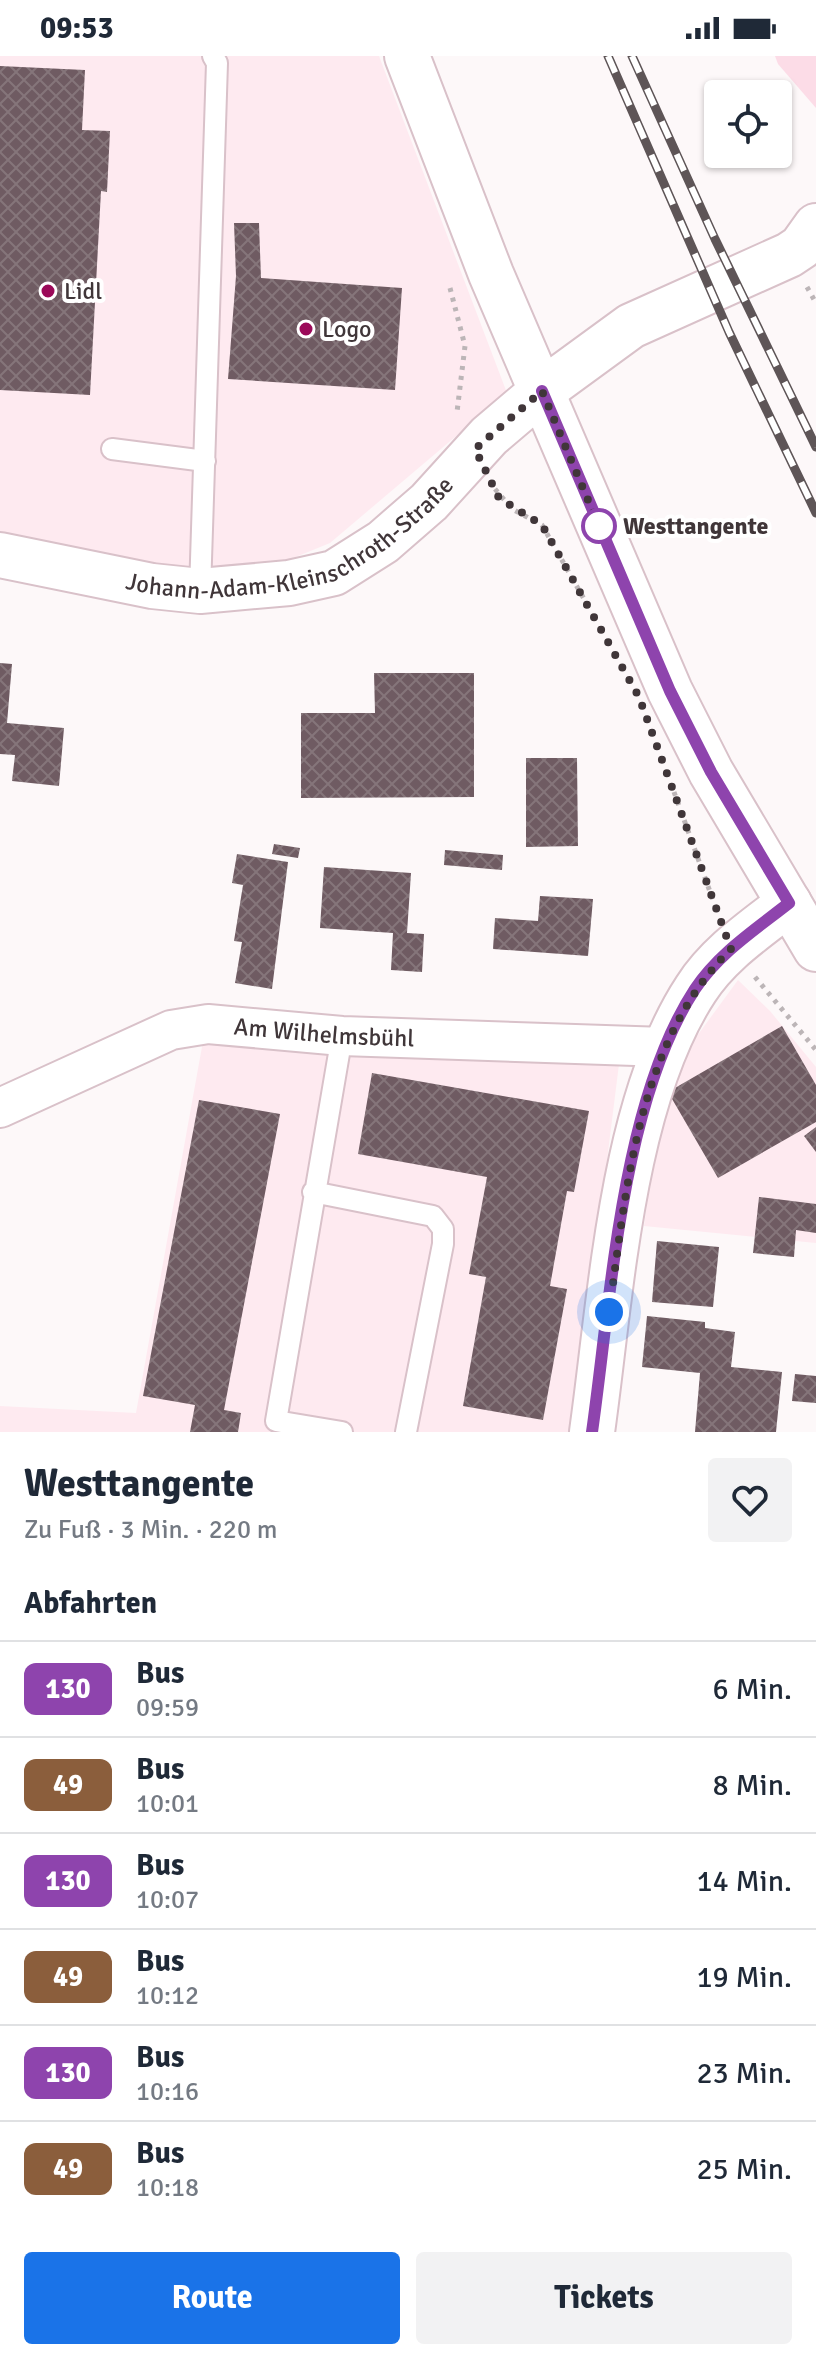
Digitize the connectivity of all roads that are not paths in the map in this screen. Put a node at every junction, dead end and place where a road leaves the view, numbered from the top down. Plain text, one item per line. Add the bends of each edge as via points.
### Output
1 (213, 56) edge
2 (407, 56) edge
3 (816, 226) edge
4 (542, 391) junction
5 (112, 449) dead end
6 (205, 461) junction
7 (0, 555) edge
8 (200, 591) junction
9 (789, 903) junction
10 (816, 949) edge
11 (342, 1036) junction
12 (665, 1047) junction
13 (0, 1108) edge
14 (313, 1192) junction
15 (342, 1432) edge
16 (406, 1432) edge
17 (592, 1432) edge

1 - 6 lane via 217,63
2 - 4 main road
3 - 4 main road, Johann-Adam-Kleinschroth-Straße via 789,255 631,326
4 - 8 main road, Johann-Adam-Kleinschroth-Straße via 475,449 429,502 383,542 334,573
4 - 9 main road via 670,691
5 - 6 lane
6 - 8 lane
7 - 8 main road, Johann-Adam-Kleinschroth-Straße
9 - 10 main road
9 - 12 main road via 731,949 696,988
11 - 12 street, Am Wilhelmsbühl
11 - 13 street, Am Wilhelmsbühl via 208,1024 171,1030
11 - 14 lane
12 - 17 main road via 631,1161
14 - 15 lane via 276,1421
14 - 16 lane via 433,1216 443,1229

